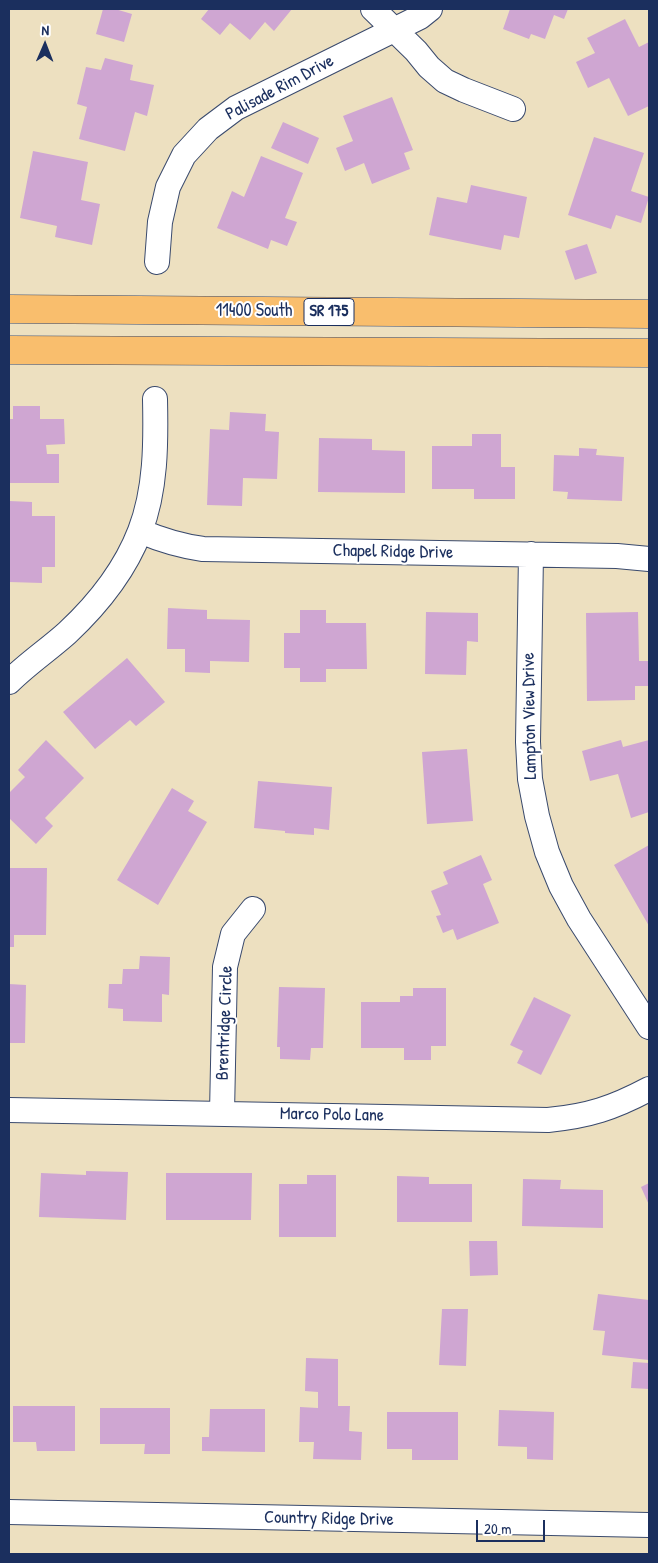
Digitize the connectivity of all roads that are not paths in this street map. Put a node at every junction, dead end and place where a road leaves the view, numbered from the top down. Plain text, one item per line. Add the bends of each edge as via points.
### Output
1 (373, 9) edge
2 (430, 9) edge
3 (394, 30) junction
4 (513, 109) dead end
5 (157, 262) dead end
6 (9, 309) edge
7 (649, 314) edge
8 (9, 350) edge
9 (649, 353) edge
10 (155, 400) dead end
11 (140, 531) junction
12 (531, 554) junction
13 (649, 559) edge
14 (9, 682) edge
15 (253, 909) dead end
16 (649, 1027) edge
17 (649, 1089) edge
18 (9, 1110) edge
19 (222, 1113) junction
20 (9, 1512) edge
21 (649, 1525) edge

1 - 3 street
2 - 3 street, Palisade Rim Drive via 420,18
3 - 4 street via 445,80
3 - 5 street, Palisade Rim Drive via 236,108 208,129 184,155 168,187 160,222
6 - 7 main road, 11400 South / SR 175
8 - 9 main road, SR 175
10 - 11 street via 154,466
11 - 12 street, Chapel Ridge Drive via 185,547 203,549
11 - 14 street via 122,567 98,602
12 - 13 street, Chapel Ridge Drive
12 - 16 street, Lampton View Drive via 528,742 537,816 561,886
15 - 19 street, Brentridge Circle via 234,934 225,966
17 - 19 street, Marco Polo Lane via 600,1112 548,1120
18 - 19 street, Marco Polo Lane
20 - 21 street, Country Ridge Drive

